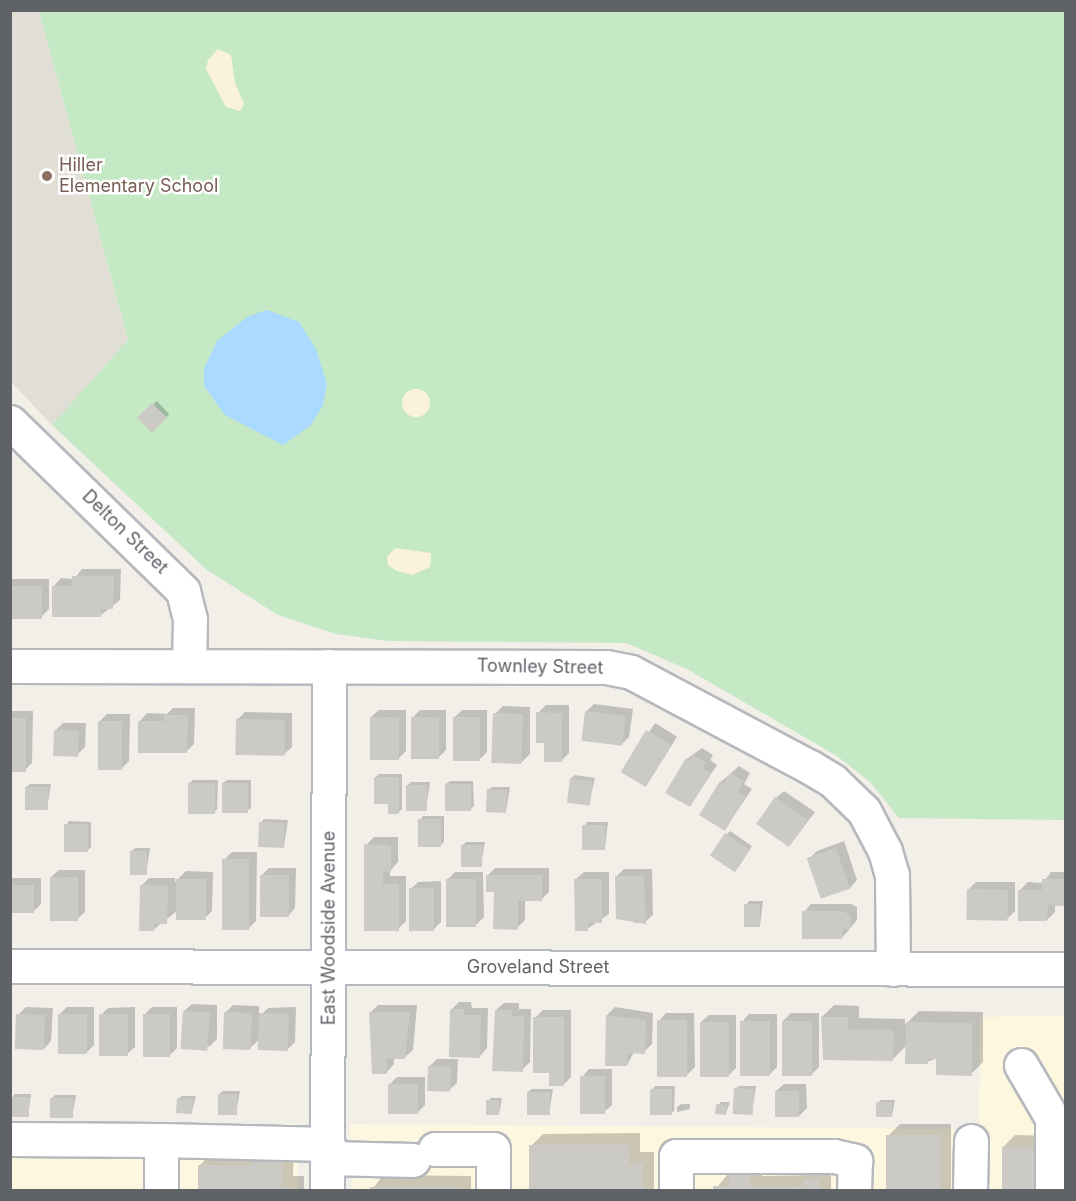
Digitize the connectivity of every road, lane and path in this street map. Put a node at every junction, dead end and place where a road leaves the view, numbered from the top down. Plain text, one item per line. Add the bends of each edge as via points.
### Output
1 (10, 423) edge
2 (10, 666) edge
3 (189, 666) junction
4 (329, 666) junction
5 (10, 966) edge
6 (329, 966) junction
7 (893, 969) junction
8 (1065, 969) edge
9 (1021, 1065) dead end
10 (10, 1139) edge
11 (161, 1140) junction
12 (971, 1141) dead end
13 (328, 1151) junction
14 (160, 1191) edge
15 (327, 1191) edge
16 (493, 1191) edge
17 (676, 1191) edge
18 (854, 1191) edge
19 (970, 1191) edge
20 (1052, 1191) edge

1 - 3 street, Delton Street via 183,591 189,619
2 - 3 street, Townley Street
3 - 4 street, Townley Street
4 - 6 street, East Woodside Avenue
4 - 7 street, Townley Street via 606,667 631,672 698,706 833,781 864,811 881,841 892,875
5 - 6 street, Groveland Street
6 - 7 street, Groveland Street
6 - 13 street, East Woodside Avenue
7 - 8 street, Groveland Street
9 - 20 street via 1052,1118
10 - 11 street
11 - 13 street
11 - 14 street
12 - 19 street
13 - 15 street, East Woodside Avenue
13 - 16 street via 424,1154 493,1149
17 - 18 street via 676,1156 834,1156 855,1161

